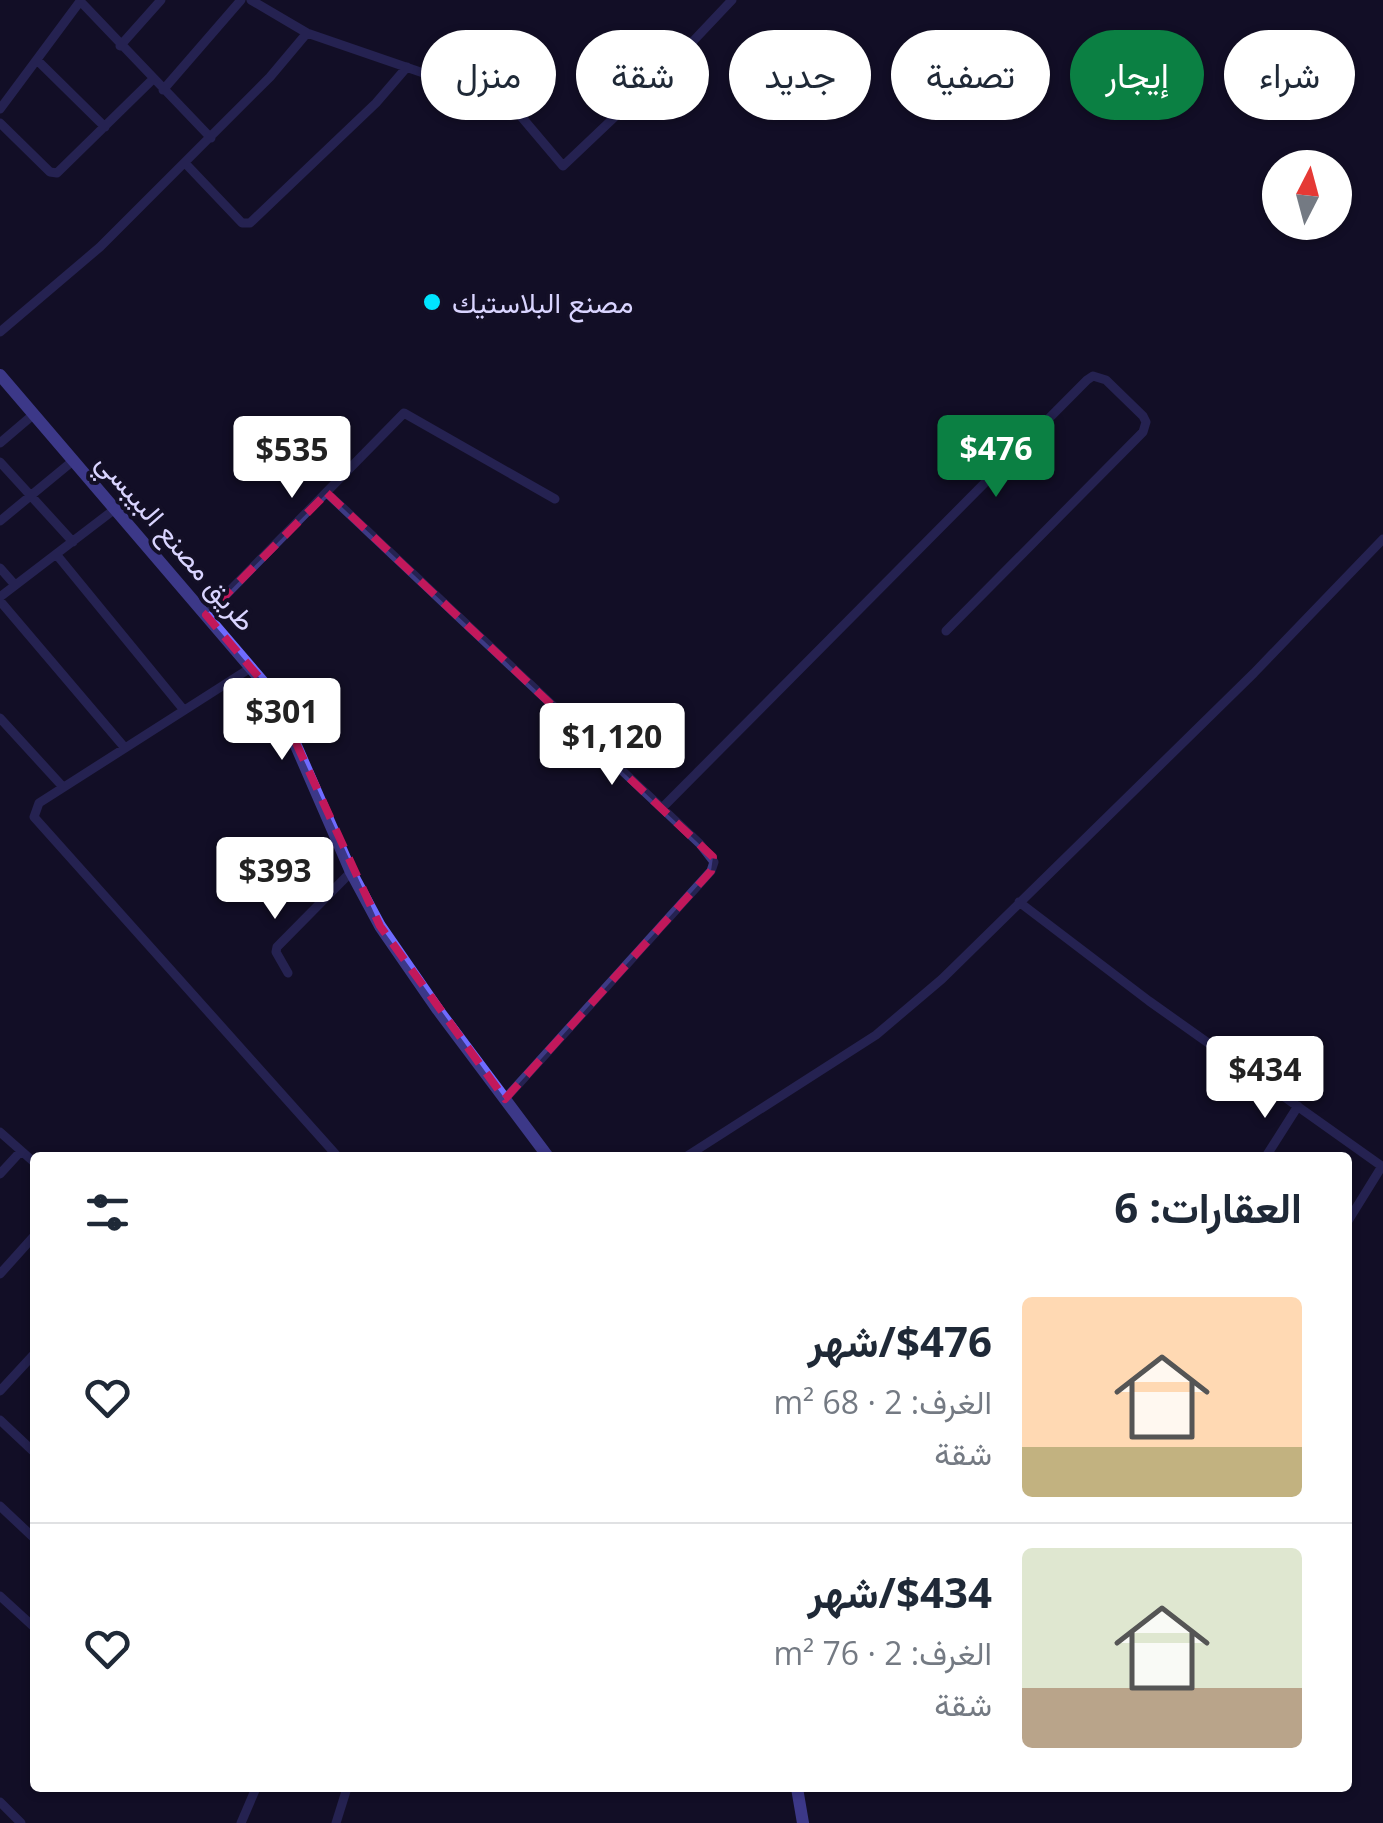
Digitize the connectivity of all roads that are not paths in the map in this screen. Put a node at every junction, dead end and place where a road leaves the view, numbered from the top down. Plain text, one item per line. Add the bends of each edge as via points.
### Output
1 (161, 0) edge
2 (241, 0) edge
3 (251, 0) edge
4 (732, 0) edge
5 (80, 1) edge
6 (307, 33) junction
7 (120, 46) junction
8 (37, 60) junction
9 (407, 66) junction
10 (152, 80) junction
11 (164, 90) junction
12 (0, 109) edge
13 (0, 123) edge
14 (105, 127) junction
15 (210, 138) junction
16 (185, 163) junction
17 (0, 332) edge
18 (0, 375) edge
19 (34, 414) junction
20 (0, 443) edge
21 (74, 460) junction
22 (0, 462) edge
23 (327, 493) junction
24 (31, 497) junction
25 (555, 499) dead end
26 (115, 509) junction
27 (0, 521) edge
28 (1383, 540) edge
29 (73, 542) junction
30 (56, 554) junction
31 (0, 568) edge
32 (15, 585) junction
33 (0, 599) edge
34 (206, 615) junction
35 (946, 631) dead end
36 (252, 667) junction
37 (183, 709) junction
38 (0, 718) edge
39 (125, 748) junction
40 (63, 787) junction
41 (662, 808) junction
42 (351, 872) junction
43 (1019, 902) junction
44 (288, 973) dead end
45 (505, 1099) junction
46 (1298, 1106) junction
47 (0, 1132) edge
48 (21, 1151) junction
49 (335, 1152) edge
50 (545, 1152) edge
51 (694, 1152) edge
52 (1269, 1152) edge
53 (30, 1159) edge
54 (1382, 1166) edge
55 (0, 1174) edge
56 (1352, 1215) edge
57 (30, 1241) edge
58 (0, 1274) edge
59 (30, 1362) edge
60 (0, 1391) edge
61 (0, 1420) edge
62 (30, 1448) edge
63 (0, 1506) edge
64 (30, 1534) edge
65 (0, 1596) edge
66 (30, 1623) edge
67 (254, 1792) edge
68 (346, 1792) edge
69 (798, 1792) edge
70 (0, 1802) edge
71 (22, 1823) edge
72 (241, 1823) edge
73 (336, 1823) edge
74 (803, 1823) edge

1 - 7 street
2 - 11 street
3 - 6 street
4 - 9 street via 563,166 519,114 467,86
5 - 7 street
5 - 8 street
6 - 9 street
6 - 15 street
7 - 10 street
8 - 12 street
8 - 14 street
9 - 16 street via 250,222 242,222
10 - 11 street
10 - 14 street
11 - 15 street
13 - 14 street via 54,173
15 - 16 street
16 - 17 street
18 - 19 main road, طريق مصنع البيبسي
19 - 20 street
19 - 21 main road, طريق مصنع البيبسي
21 - 24 street
21 - 26 main road, طريق مصنع البيبسي
22 - 24 street
23 - 25 street via 404,413
23 - 34 street
23 - 41 street
24 - 27 street
24 - 29 street
26 - 29 street
26 - 34 main road, طريق مصنع البيبسي
28 - 43 street
29 - 30 street
30 - 32 street
30 - 37 street
31 - 32 street
32 - 33 street
33 - 39 street
34 - 36 main road, طريق مصنع البيبسي
35 - 41 street via 1143,432 1143,416 1106,380 1086,380
36 - 37 street
36 - 42 main road, طريق مصنع البيبسي via 283,713
37 - 39 street
38 - 40 street
39 - 40 street
40 - 49 street via 39,803 38,824
41 - 45 street via 712,857 712,871
42 - 44 street via 278,947
42 - 45 main road, طريق مصنع البيبسي via 392,944
43 - 46 street
43 - 51 street via 888,1026
45 - 50 main road, طريق مصنع البيبسي
46 - 52 street
46 - 54 street
47 - 48 street
48 - 53 street
48 - 55 street
54 - 56 street
57 - 58 street
59 - 60 street
61 - 62 street
63 - 64 street
65 - 66 street
67 - 72 street
68 - 73 street
69 - 74 main road
70 - 71 street

